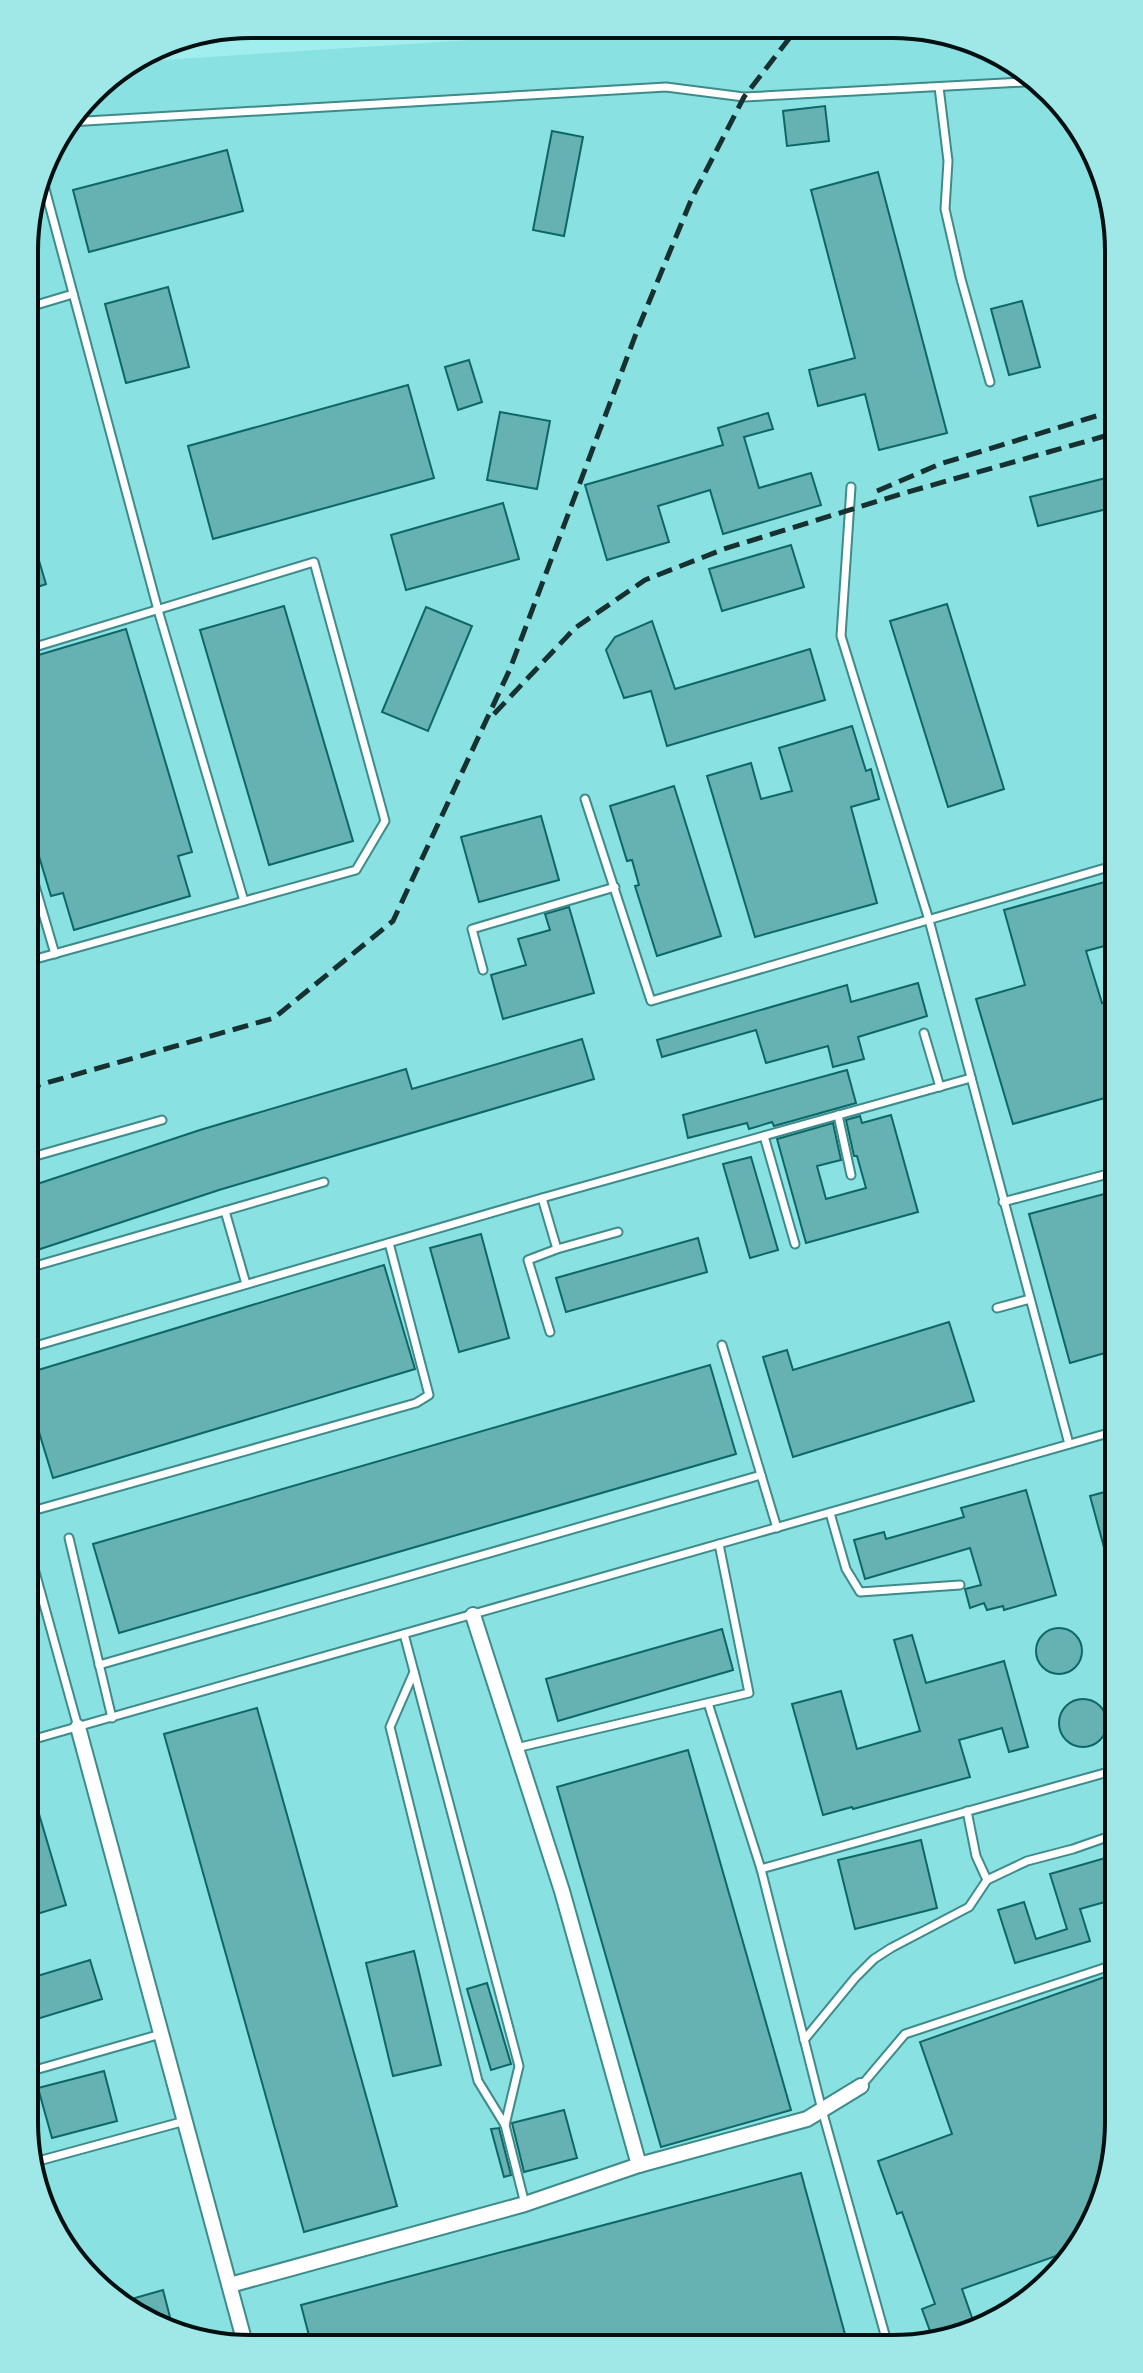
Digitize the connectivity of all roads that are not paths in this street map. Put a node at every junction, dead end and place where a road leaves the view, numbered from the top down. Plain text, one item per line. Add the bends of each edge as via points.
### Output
1 (1021, 82) edge
2 (939, 87) junction
3 (82, 121) edge
4 (46, 193) edge
5 (73, 294) junction
6 (38, 304) edge
7 (990, 382) dead end
8 (851, 487) dead end
9 (158, 610) junction
10 (38, 646) edge
11 (585, 799) dead end
12 (1105, 868) edge
13 (615, 887) junction
14 (38, 896) edge
15 (244, 901) junction
16 (929, 920) junction
17 (55, 954) junction
18 (38, 959) edge
19 (483, 970) dead end
20 (924, 1033) dead end
21 (971, 1078) junction
22 (940, 1087) junction
23 (838, 1115) junction
24 (162, 1120) dead end
25 (764, 1136) junction
26 (38, 1155) edge
27 (851, 1175) dead end
28 (1105, 1175) edge
29 (324, 1182) dead end
30 (542, 1198) junction
31 (1004, 1201) junction
32 (225, 1211) junction
33 (618, 1232) dead end
34 (389, 1243) junction
35 (795, 1244) dead end
36 (557, 1249) junction
37 (38, 1265) edge
38 (246, 1284) junction
39 (1030, 1299) junction
40 (997, 1308) dead end
41 (550, 1332) dead end
42 (38, 1345) edge
43 (722, 1345) dead end
44 (1105, 1434) edge
45 (1069, 1444) junction
46 (761, 1475) junction
47 (38, 1509) edge
48 (830, 1513) junction
49 (777, 1528) junction
50 (69, 1538) dead end
51 (719, 1544) junction
52 (38, 1583) edge
53 (960, 1585) dead end
54 (473, 1615) junction
55 (404, 1634) junction
56 (99, 1665) junction
57 (414, 1672) junction
58 (708, 1703) junction
59 (112, 1718) junction
60 (78, 1727) junction
61 (38, 1738) edge
62 (516, 1748) junction
63 (1105, 1773) edge
64 (967, 1811) junction
65 (1105, 1838) edge
66 (761, 1869) junction
67 (987, 1880) junction
68 (1105, 1968) edge
69 (161, 2034) junction
70 (804, 2040) junction
71 (38, 2069) edge
72 (861, 2086) joint
73 (822, 2110) junction
74 (185, 2121) junction
75 (505, 2125) junction
76 (42, 2160) edge
77 (639, 2165) junction
78 (525, 2204) junction
79 (230, 2285) junction
80 (243, 2334) edge
81 (885, 2335) edge

1 - 2 lane
2 - 3 lane via 744,97 666,87
2 - 7 lane via 948,161 945,209
4 - 5 lane
5 - 6 lane
5 - 9 lane
8 - 16 lane via 841,636
9 - 10 lane
9 - 15 lane
9 - 15 lane via 314,562 385,821 356,870
11 - 13 lane
12 - 16 lane
13 - 16 lane via 651,1001
13 - 19 lane via 472,929
14 - 17 lane
15 - 17 lane
16 - 21 lane
17 - 18 lane
20 - 22 lane
21 - 22 lane
21 - 31 lane
22 - 23 lane
23 - 25 lane
23 - 27 lane
24 - 26 lane
25 - 30 lane
25 - 35 lane
28 - 31 lane
29 - 32 lane
30 - 34 lane
30 - 36 lane
31 - 39 lane
32 - 37 lane
32 - 38 lane
33 - 36 lane
34 - 38 lane
34 - 47 lane via 429,1395 416,1403
36 - 41 lane via 528,1260
38 - 42 lane
39 - 40 lane
39 - 45 lane
43 - 46 lane
44 - 45 lane
45 - 48 lane
46 - 49 lane
46 - 56 lane
48 - 49 lane
48 - 53 lane via 846,1569 860,1592
49 - 51 lane
50 - 56 lane
51 - 54 lane
51 - 58 lane via 749,1693
52 - 60 lane
54 - 55 lane
54 - 62 street
55 - 57 lane
55 - 59 lane
56 - 59 lane
57 - 75 lane via 519,2066
57 - 75 lane via 390,1727 478,2081
58 - 62 lane
58 - 66 lane
59 - 60 lane
60 - 61 lane
60 - 69 street
62 - 77 street
63 - 64 lane
64 - 66 lane
64 - 67 lane
65 - 67 lane via 1027,1861
66 - 70 lane
67 - 70 lane via 969,1907 874,1959
68 - 72 lane via 905,2034
69 - 71 lane
69 - 74 street
70 - 73 lane
72 - 73 street
73 - 77 street via 807,2119
73 - 81 lane
74 - 76 lane
74 - 79 street
75 - 78 lane
77 - 78 street
78 - 79 street
79 - 80 street

